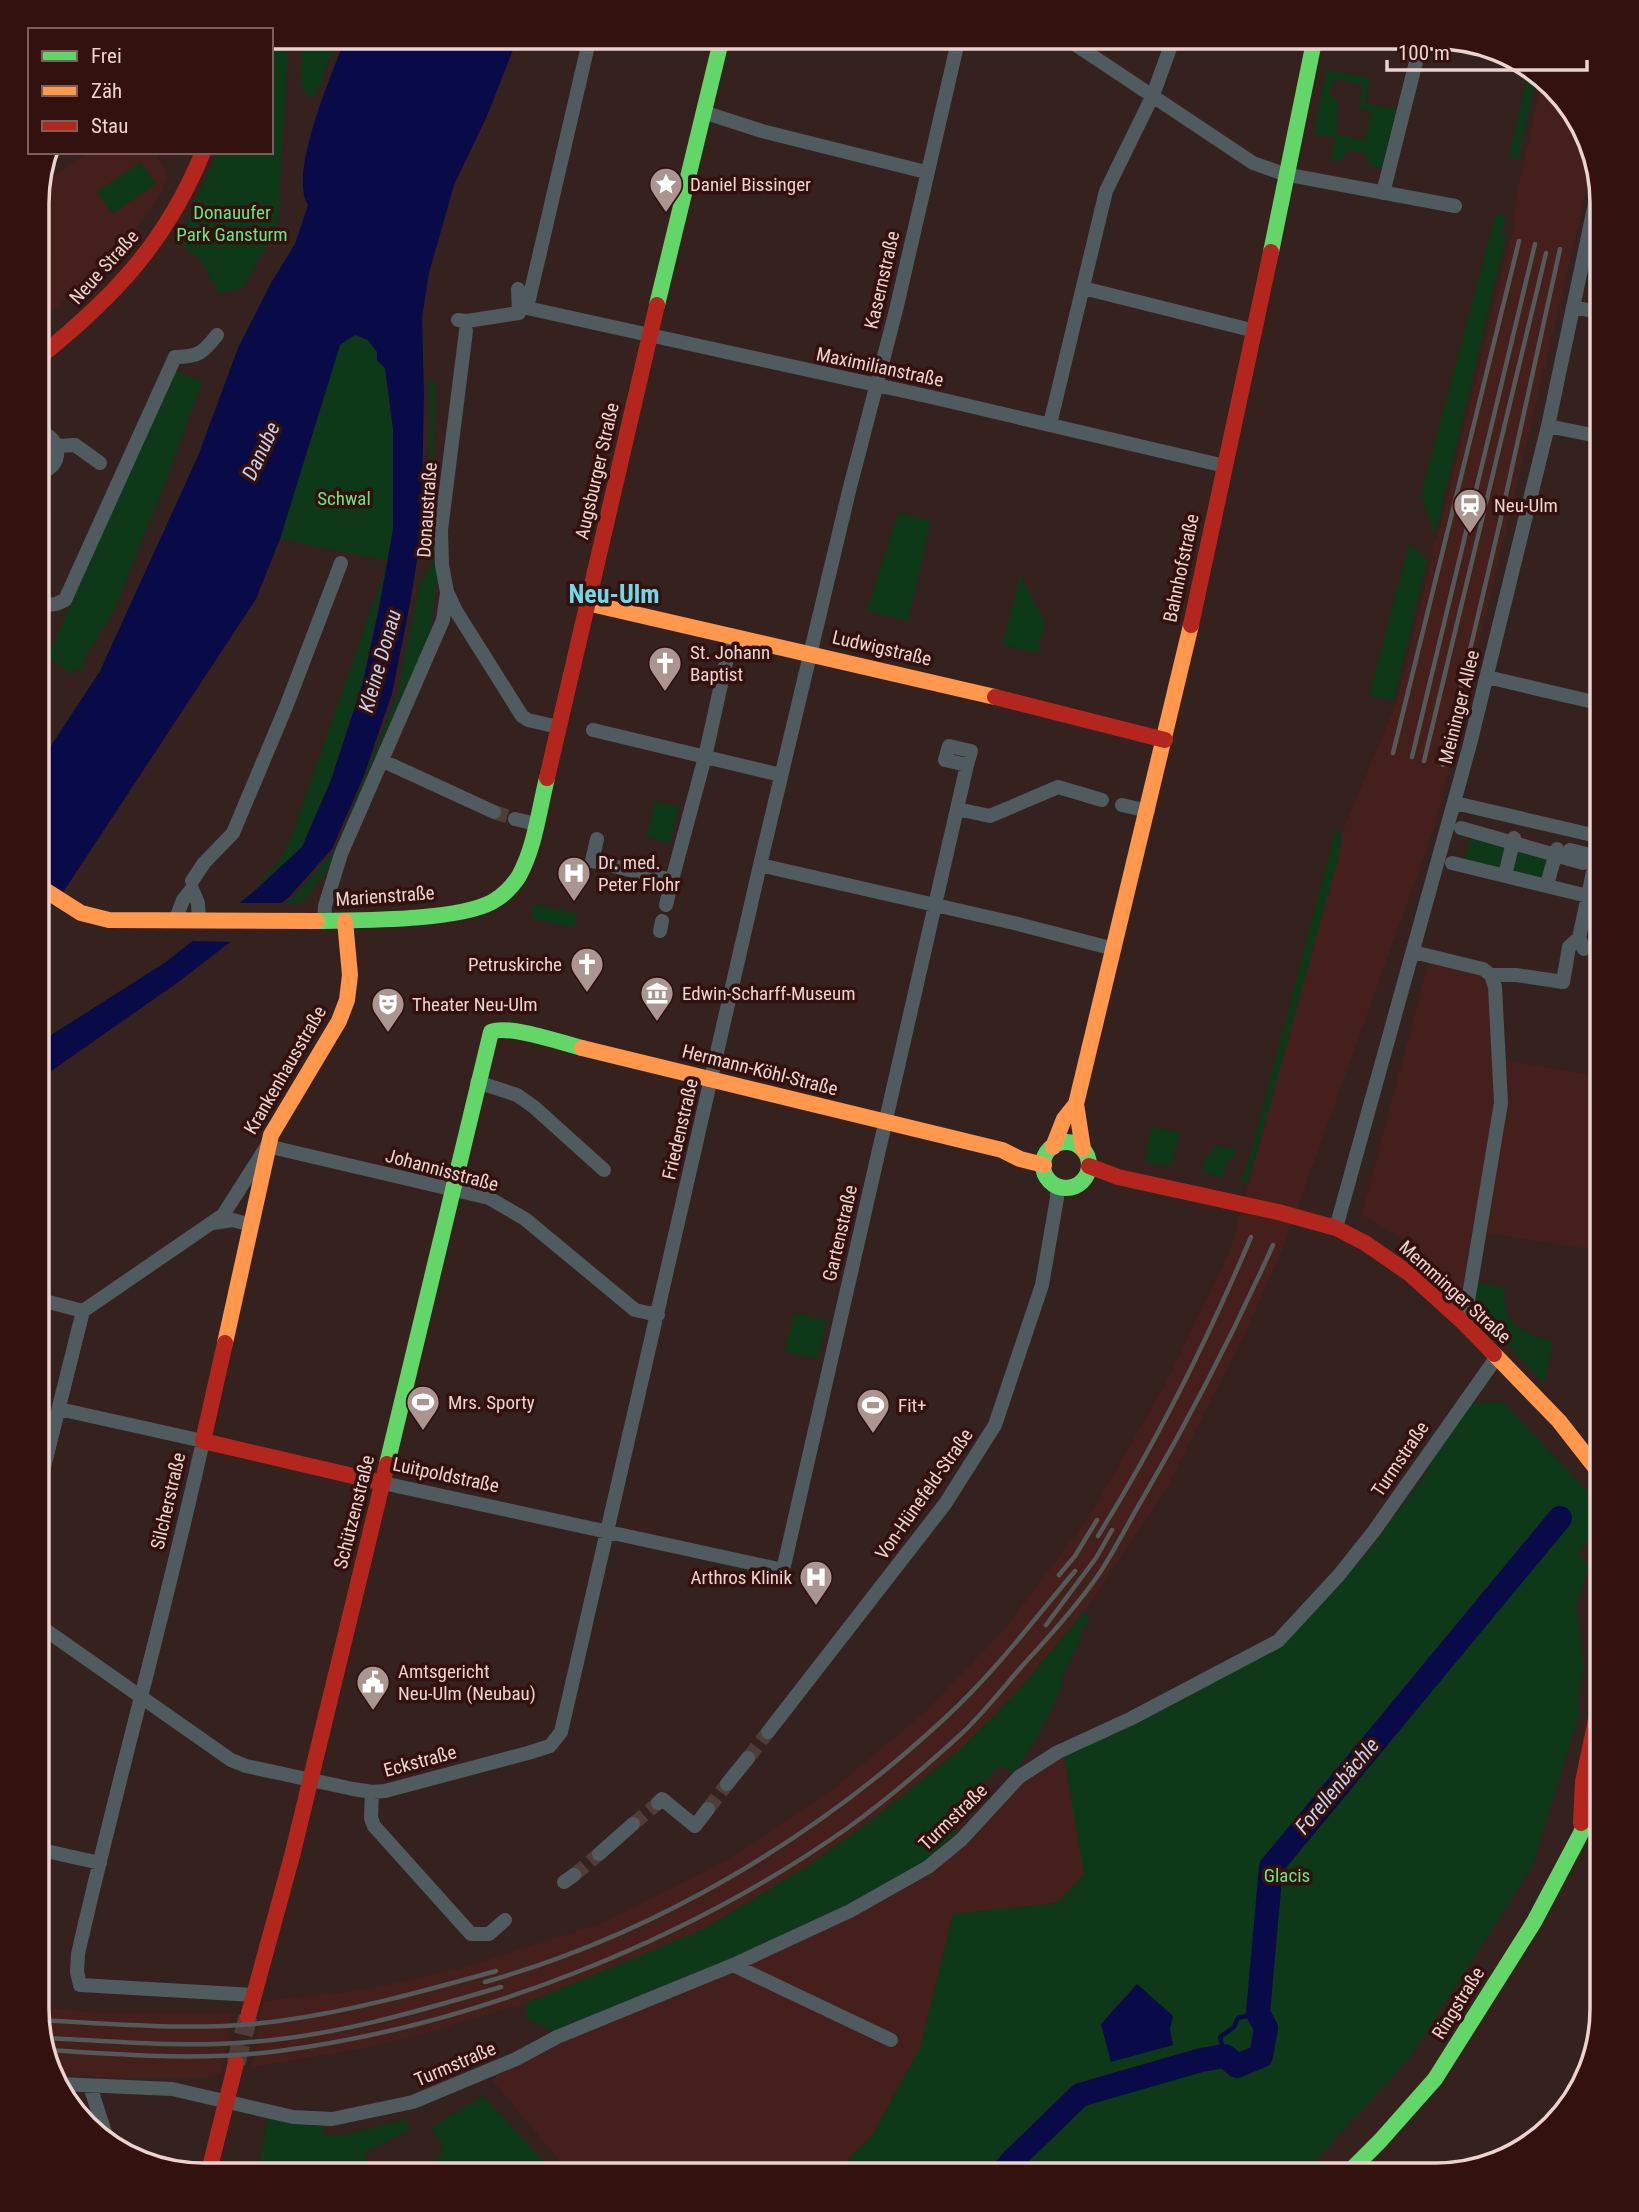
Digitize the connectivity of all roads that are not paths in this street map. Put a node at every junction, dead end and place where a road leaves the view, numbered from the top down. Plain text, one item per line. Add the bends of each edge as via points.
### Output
1 (587, 49) edge
2 (719, 49) edge
3 (956, 49) edge
4 (1084, 49) edge
5 (1170, 49) edge
6 (1313, 49) edge
7 (1419, 50) dead end
8 (1153, 94) junction
9 (703, 112) junction
10 (202, 154) edge
11 (926, 172) junction
12 (1288, 175) junction
13 (1383, 193) junction
14 (1455, 206) dead end
15 (1590, 228) edge
16 (1083, 288) junction
17 (518, 289) dead end
18 (1574, 307) junction
19 (1590, 310) edge
20 (1255, 331) junction
21 (651, 334) junction
22 (218, 335) dead end
23 (49, 349) edge
24 (876, 386) junction
25 (1050, 424) junction
26 (1548, 426) junction
27 (49, 435) edge
28 (1590, 435) edge
29 (57, 446) junction
30 (100, 463) dead end
31 (1225, 466) junction
32 (49, 469) edge
33 (341, 564) dead end
34 (447, 592) junction
35 (587, 603) junction
36 (49, 605) edge
37 (732, 635) junction
38 (810, 652) junction
39 (1487, 677) junction
40 (1590, 701) edge
41 (558, 727) junction
42 (593, 730) dead end
43 (1165, 740) junction
44 (705, 757) junction
45 (383, 761) junction
46 (967, 765) dead end
47 (781, 775) junction
48 (1101, 800) dead end
49 (1455, 803) junction
50 (1122, 805) dead end
51 (957, 809) junction
52 (1148, 811) junction
53 (494, 812) tunnel mouth
54 (515, 819) tunnel mouth
55 (536, 824) junction
56 (1461, 828) dead end
57 (1562, 828) junction
58 (1515, 833) junction
59 (597, 839) dead end
60 (1590, 850) edge
61 (1560, 852) junction
62 (1590, 854) edge
63 (1452, 863) dead end
64 (760, 865) junction
65 (1506, 871) dead end
66 (672, 880) junction
67 (192, 881) dead end
68 (1548, 881) dead end
69 (49, 893) edge
70 (1590, 893) edge
71 (491, 902) joint
72 (1590, 902) edge
73 (666, 905) dead end
74 (935, 905) junction
75 (175, 921) junction
76 (345, 921) junction
77 (204, 922) junction
78 (324, 922) junction
79 (1114, 949) junction
80 (1413, 952) junction
81 (1491, 975) junction
82 (508, 1031) joint
83 (711, 1080) junction
84 (477, 1082) junction
85 (1076, 1104) junction
86 (886, 1122) junction
87 (267, 1146) junction
88 (1083, 1149) junction
89 (1047, 1156) junction
90 (604, 1170) dead end
91 (1088, 1170) junction
92 (1060, 1186) junction
93 (451, 1189) junction
94 (211, 1223) junction
95 (251, 1225) junction
96 (1336, 1228) junction
97 (49, 1303) edge
98 (83, 1311) junction
99 (657, 1315) junction
100 (1462, 1321) junction
101 (1496, 1358) junction
102 (59, 1409) junction
103 (203, 1441) junction
104 (49, 1448) edge
105 (1590, 1461) edge
106 (383, 1483) junction
107 (608, 1532) junction
108 (783, 1570) joint
109 (49, 1632) edge
110 (141, 1697) junction
111 (768, 1732) tunnel mouth
112 (1590, 1748) edge
113 (748, 1758) tunnel mouth
114 (310, 1779) junction
115 (727, 1784) tunnel mouth
116 (372, 1792) junction
117 (658, 1802) dead end
118 (708, 1809) tunnel mouth
119 (1590, 1811) edge
120 (633, 1824) tunnel mouth
121 (1580, 1835) junction
122 (49, 1852) edge
123 (599, 1854) tunnel mouth
124 (100, 1863) junction
125 (505, 1920) dead end
126 (733, 1965) junction
127 (254, 1995) junction
128 (248, 2017) tunnel mouth
129 (891, 2040) dead end
130 (236, 2063) tunnel mouth
131 (69, 2085) edge
132 (90, 2086) junction
133 (227, 2102) junction
134 (103, 2127) edge
135 (211, 2163) edge
136 (1358, 2163) edge

1 - 21 street, Maximilianstraße via 527,308
2 - 9 street, Augsburger Straße
3 - 11 street, Kasernstraße
4 - 8 street
5 - 8 street
6 - 12 street, Bahnhofstraße
7 - 13 street
8 - 12 street via 1253,163
8 - 16 street via 1106,191
9 - 11 street
9 - 21 street, Augsburger Straße
10 - 23 street, Neue Straße via 194,179 136,269
11 - 24 street, Kasernstraße
12 - 13 street
12 - 20 street, Bahnhofstraße
13 - 14 street
15 - 18 street, Meininger Allee
16 - 20 street
16 - 25 street
17 - 34 street, Donaustraße via 519,313 464,325 441,530
18 - 19 street
18 - 26 street, Meininger Allee
20 - 31 street, Bahnhofstraße
21 - 24 street, Maximilianstraße
21 - 35 street, Augsburger Straße
22 - 36 street via 193,357 175,357 65,600
24 - 25 street, Maximilianstraße
24 - 38 street, Kasernstraße
25 - 31 street, Maximilianstraße
26 - 28 street
26 - 39 street, Meininger Allee
27 - 29 street
29 - 30 street via 75,445
29 - 32 street
31 - 43 street, Bahnhofstraße
33 - 67 street via 233,833
34 - 41 street, Donaustraße via 522,716
34 - 45 street via 443,620
35 - 37 street, Ludwigstraße
35 - 41 street, Augsburger Straße
37 - 38 street, Ludwigstraße
37 - 44 street
38 - 43 street, Ludwigstraße
38 - 47 street, Friedenstraße
39 - 40 street
39 - 49 street, Meininger Allee
41 - 55 street, Augsburger Straße
42 - 44 street
43 - 52 street, Bahnhofstraße
44 - 47 street
44 - 66 street
45 - 53 street
45 - 78 street via 341,854
46 - 51 street, Gartenstraße
47 - 64 street, Friedenstraße
48 - 51 street via 1058,787 990,816
49 - 58 street
49 - 80 street, Meininger Allee
50 - 52 street
51 - 74 street, Gartenstraße
52 - 79 street, Bahnhofstraße
54 - 55 street
55 - 71 street, Augsburger Straße via 523,870
56 - 58 street
57 - 58 street
57 - 60 street
57 - 61 street
58 - 61 street
58 - 65 street
59 - 66 street via 592,861
61 - 62 street
61 - 68 street
63 - 70 street
64 - 74 street
64 - 83 street, Friedenstraße
66 - 73 street
69 - 75 street, Marienstraße via 99,919
71 - 76 street, Marienstraße via 463,911
72 - 81 street via 1581,944 1569,947 1563,982
74 - 79 street
74 - 86 street, Gartenstraße
75 - 77 street, Marienstraße
75 - 77 street via 192,889
76 - 78 street, Marienstraße
76 - 87 street, Krankenhausstraße via 350,975 344,1010
77 - 78 street, Marienstraße
79 - 85 street, Bahnhofstraße
80 - 81 street via 1478,967
80 - 96 street, Meininger Allee
81 - 100 street via 1501,1102
82 - 83 street, Hermann-Köhl-Straße
82 - 84 street, Schützenstraße via 490,1033
83 - 86 street, Hermann-Köhl-Straße
83 - 99 street, Friedenstraße
84 - 90 street via 516,1095 534,1107
84 - 93 street, Schützenstraße
85 - 88 street, Bahnhofstraße
85 - 89 street, Bahnhofstraße
86 - 89 street, Hermann-Köhl-Straße via 1002,1150 1020,1159
86 - 108 street, Gartenstraße
87 - 93 street, Johannisstraße
87 - 94 street, Krankenhausstraße via 231,1206
87 - 95 street, Silcherstraße
88 - 89 street, Hermann-Köhl-Straße via 1067,1142
88 - 91 street
89 - 92 street via 1049,1179
91 - 92 street via 1077,1185
91 - 96 street, Memminger Straße via 1104,1170
92 - 111 street, Von-Hünefeld-Straße via 1042,1285 995,1425 945,1504
93 - 99 street, Johannisstraße via 489,1198 516,1214 635,1310
93 - 106 street, Schützenstraße
94 - 95 street via 233,1220
94 - 98 street, Krankenhausstraße
95 - 103 street, Silcherstraße
96 - 100 street, Memminger Straße via 1410,1274
97 - 98 street
98 - 102 street
99 - 107 street, Friedenstraße
100 - 101 street, Memminger Straße
101 - 105 street, Memminger Straße via 1559,1421
101 - 126 street, Turmstraße via 1374,1531 1279,1641 1058,1752 1019,1777 961,1840 928,1867 850,1911
102 - 103 street, Luitpoldstraße
102 - 104 street
103 - 106 street, Luitpoldstraße
103 - 110 street, Silcherstraße
106 - 107 street, Luitpoldstraße
106 - 114 street, Schützenstraße
107 - 108 street, Luitpoldstraße
107 - 116 street, Eckstraße via 563,1727 550,1746
109 - 110 street, Eckstraße
110 - 114 street, Eckstraße via 231,1760
110 - 124 street, Silcherstraße
112 - 121 street, Ringstraße
113 - 115 street
114 - 116 street, Eckstraße
114 - 127 street, Schützenstraße
116 - 125 street via 374,1826 471,1934 489,1934
117 - 118 street via 662,1799 695,1826
119 - 121 street, Ringstraße
120 - 123 street
121 - 136 street, Ringstraße via 1534,1922 1435,2079
122 - 124 street
124 - 127 street, Silcherstraße via 78,1954 80,1985
126 - 129 street
126 - 133 street, Turmstraße via 413,2102 332,2119 293,2117
127 - 128 street, Schützenstraße
130 - 133 street
131 - 132 street, Turmstraße
132 - 133 street, Turmstraße via 172,2089
132 - 134 street
133 - 135 street

